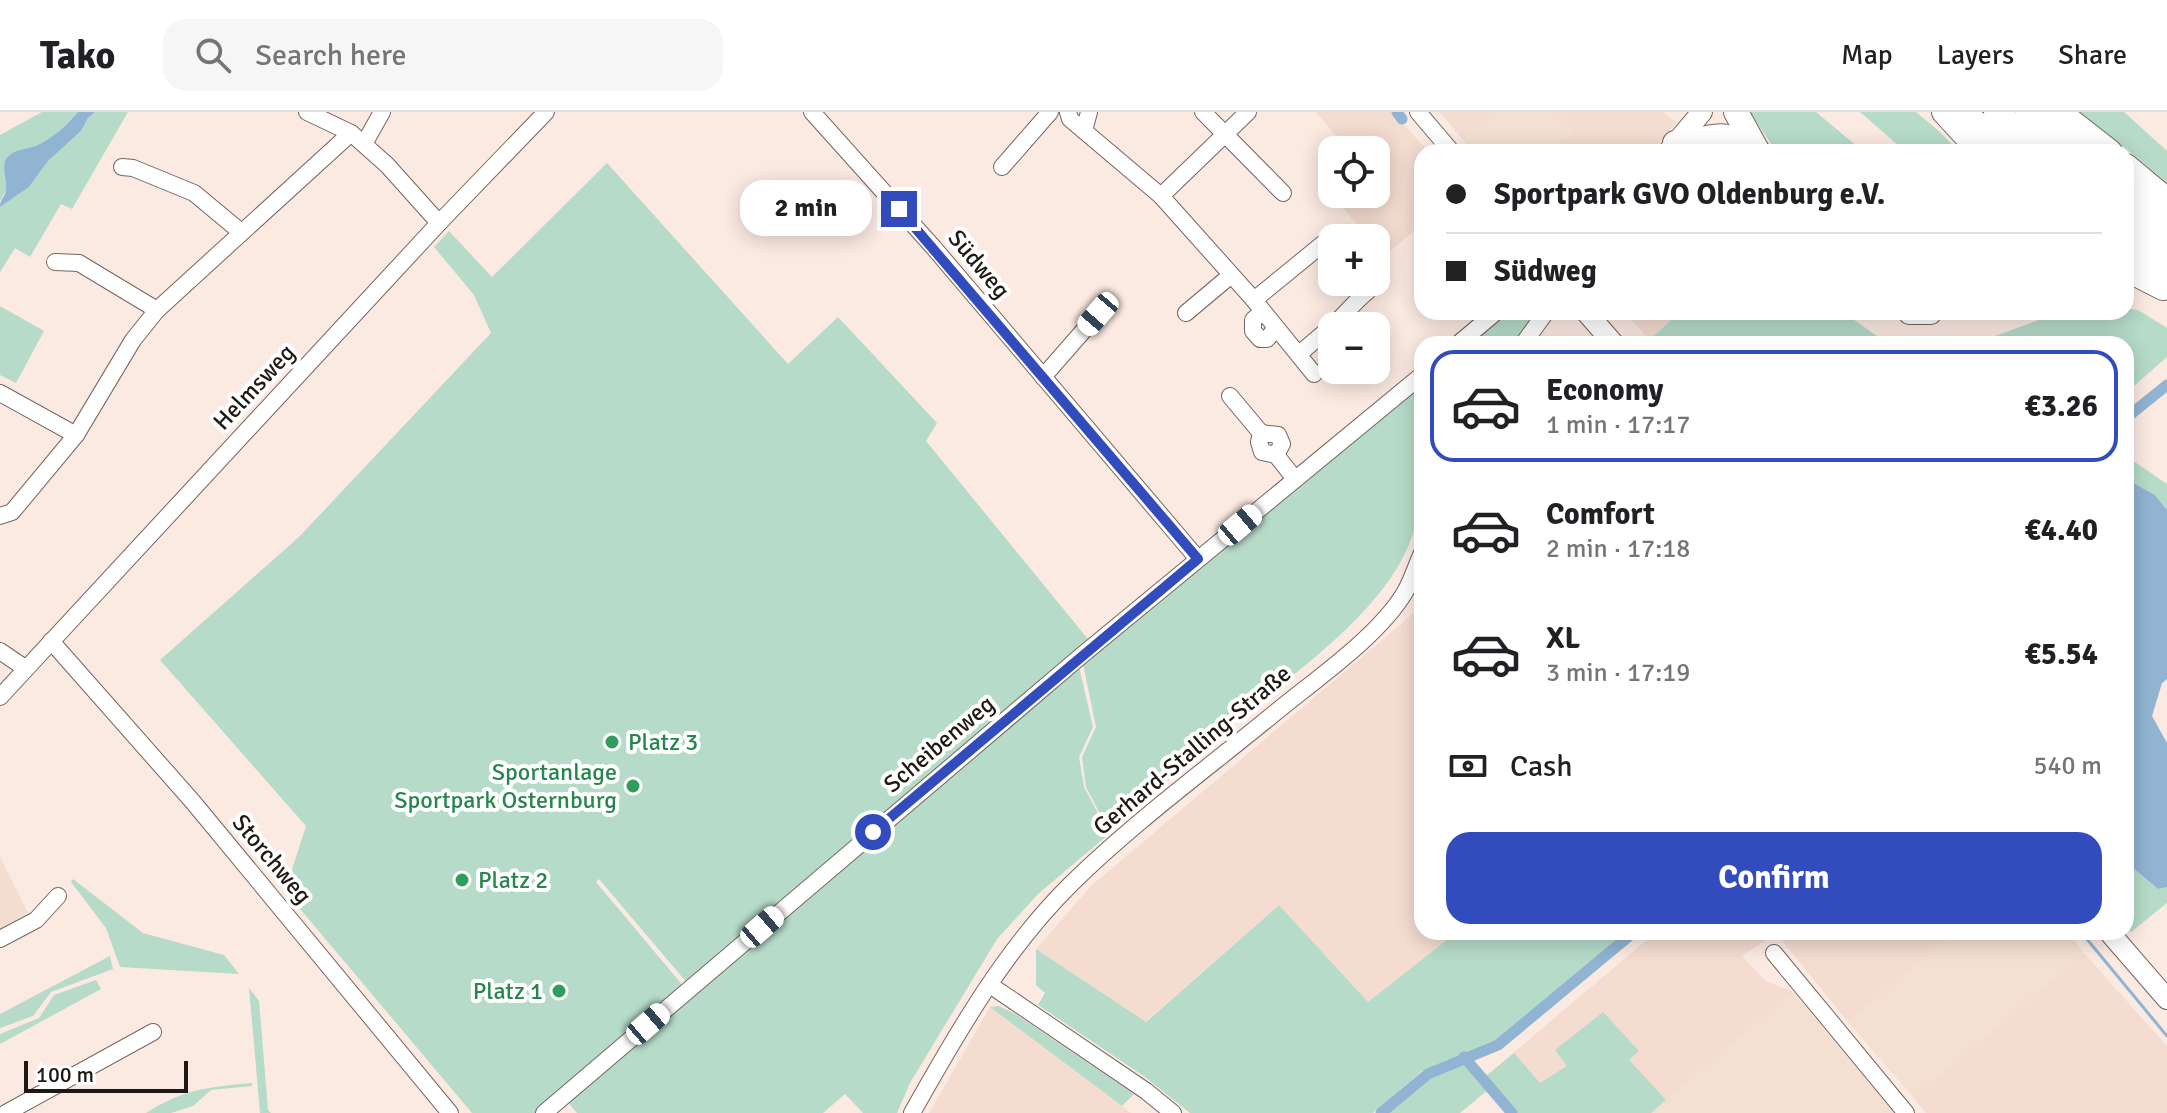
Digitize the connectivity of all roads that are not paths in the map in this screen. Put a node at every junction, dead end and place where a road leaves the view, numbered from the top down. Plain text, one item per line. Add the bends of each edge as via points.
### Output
1 (307, 112) edge
2 (382, 112) edge
3 (546, 112) edge
4 (812, 112) edge
5 (1050, 112) edge
6 (1066, 112) edge
7 (1089, 112) edge
8 (1203, 112) edge
9 (1248, 112) edge
10 (1418, 112) edge
11 (1702, 112) edge
12 (1718, 112) edge
13 (1736, 112) edge
14 (1944, 112) edge
15 (1962, 112) edge
16 (1996, 112) edge
17 (2028, 112) edge
18 (2059, 112) edge
19 (1084, 131) junction
20 (351, 133) junction
21 (1226, 134) junction
22 (364, 144) junction
23 (1445, 144) edge
24 (1674, 144) edge
25 (1689, 144) edge
26 (1742, 144) edge
27 (1748, 144) edge
28 (1750, 144) edge
29 (1974, 144) edge
30 (2004, 144) edge
31 (2036, 144) edge
32 (2068, 144) edge
33 (2100, 144) edge
34 (122, 167) dead end
35 (1002, 167) dead end
36 (2134, 173) edge
37 (1283, 193) dead end
38 (1161, 196) junction
39 (2134, 199) edge
40 (2167, 200) edge
41 (439, 223) junction
42 (2134, 224) edge
43 (2167, 226) edge
44 (241, 232) junction
45 (1318, 249) edge
46 (2134, 249) edge
47 (2167, 252) edge
48 (55, 262) dead end
49 (2134, 273) edge
50 (1230, 276) junction
51 (2167, 276) edge
52 (2167, 291) edge
53 (1362, 296) edge
54 (1258, 306) junction
55 (157, 310) junction
56 (1346, 312) edge
57 (1186, 313) dead end
58 (1098, 314) dead end
59 (1486, 320) edge
60 (1593, 320) edge
61 (1468, 336) edge
62 (1607, 336) edge
63 (1318, 338) edge
64 (1299, 354) junction
65 (1314, 374) dead end
66 (1043, 377) junction
67 (1414, 382) edge
68 (0, 393) edge
69 (1230, 396) dead end
70 (76, 435) junction
71 (1295, 479) junction
72 (0, 516) edge
73 (1198, 559) junction
74 (1414, 571) edge
75 (51, 641) junction
76 (0, 651) edge
77 (25, 668) junction
78 (0, 697) edge
79 (58, 896) dead end
80 (0, 939) edge
81 (2116, 940) edge
82 (1774, 953) dead end
83 (990, 985) junction
84 (2165, 993) edge
85 (153, 1032) dead end
86 (6, 1113) edge
87 (450, 1113) edge
88 (544, 1113) edge
89 (912, 1113) edge
90 (1173, 1113) edge
91 (1906, 1113) edge

1 - 20 street
2 - 22 street
3 - 41 street, Helmsweg
4 - 66 street, Südweg
5 - 35 street
6 - 19 street
7 - 19 street
8 - 21 street
9 - 21 street
10 - 23 street
11 - 24 main road
12 - 27 highway
13 - 28 highway
14 - 29 highway
15 - 30 highway
16 - 31 highway
17 - 32 highway
18 - 33 highway
19 - 38 street
20 - 22 street
20 - 44 street
21 - 37 street
21 - 38 street
22 - 41 street
25 - 26 highway via 1714,135
34 - 44 street via 194,193
36 - 40 highway
38 - 50 street
39 - 43 highway
41 - 75 street, Helmsweg
42 - 47 highway
44 - 55 street
45 - 54 street
46 - 51 highway
48 - 55 street via 79,263
49 - 52 highway
50 - 54 street
50 - 57 street
53 - 56 street
54 - 64 street via 1253,331 1267,339 1276,328
55 - 70 street
58 - 66 street
59 - 61 street
60 - 62 main road
63 - 64 street
64 - 65 street
66 - 73 street, Südweg
67 - 71 street, Scheibenweg
68 - 70 street
69 - 71 street via 1261,433 1278,435 1282,444 1276,455
70 - 72 street via 12,512
71 - 73 street, Scheibenweg
73 - 88 street, Scheibenweg
74 - 83 street, Gerhard-Stalling-Straße via 1384,619 1071,884 1018,943
75 - 77 street, Helmsweg
75 - 87 street, Storchweg via 201,812
76 - 77 street
77 - 78 street, Helmsweg
79 - 80 street via 36,920
81 - 84 main road
82 - 91 street
83 - 89 street, Gerhard-Stalling-Straße
83 - 90 street
85 - 86 street

